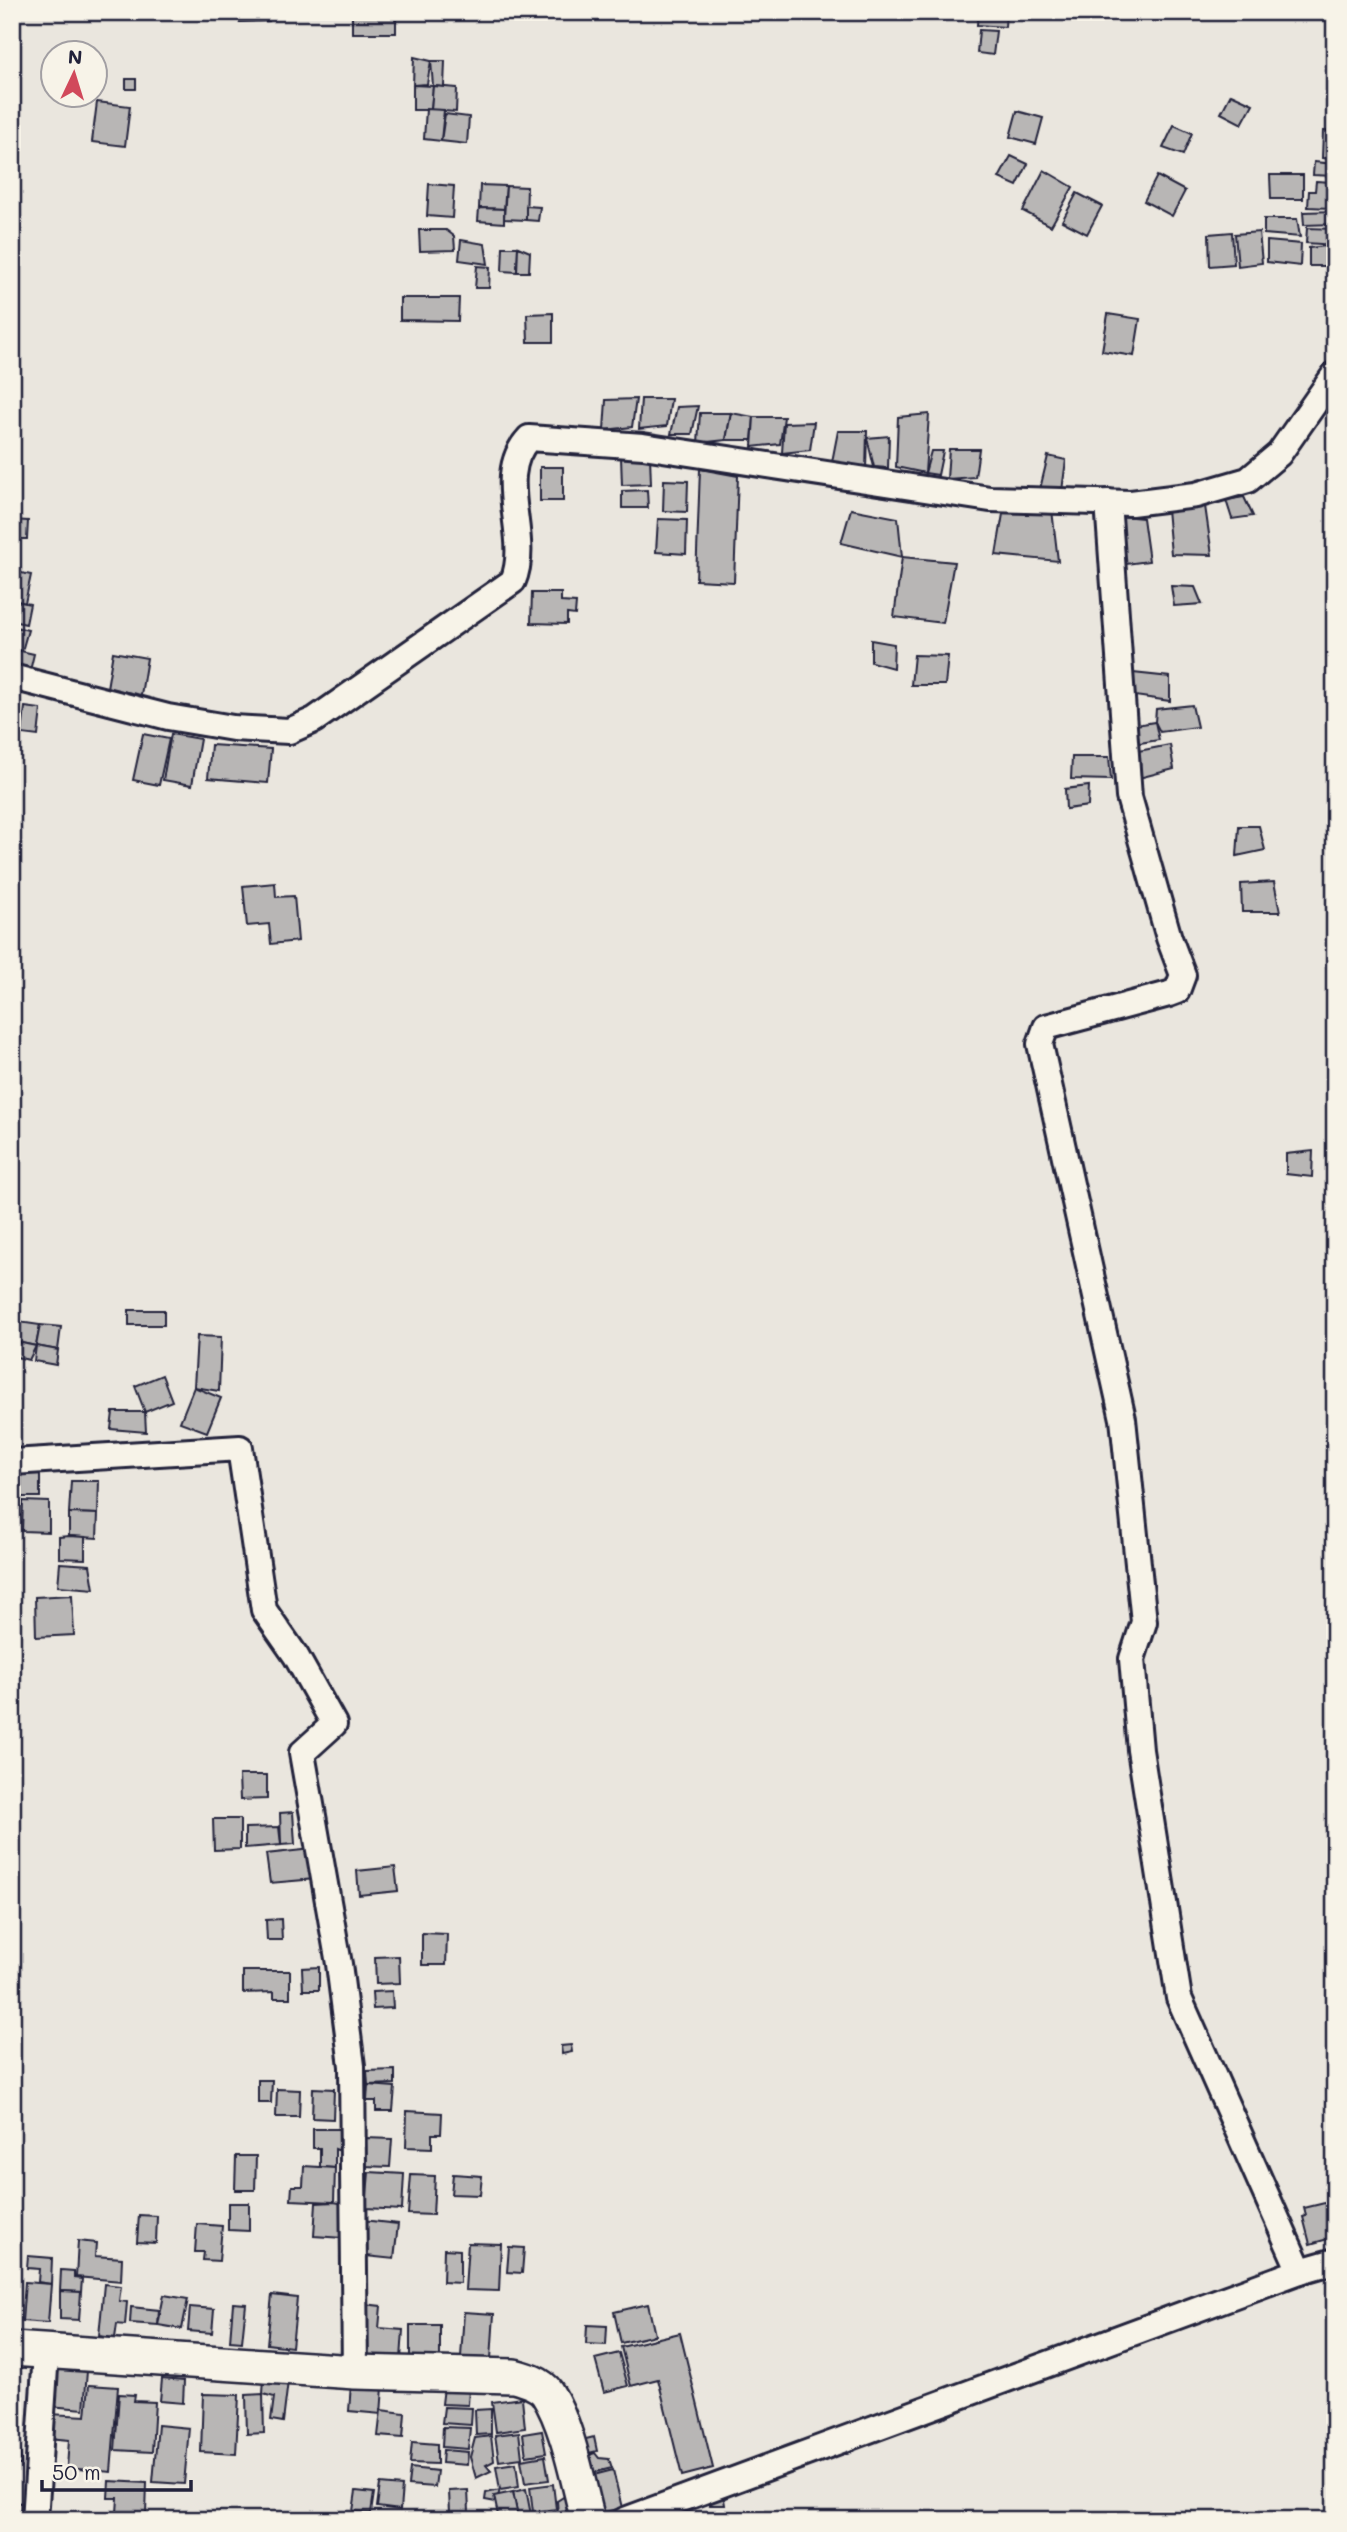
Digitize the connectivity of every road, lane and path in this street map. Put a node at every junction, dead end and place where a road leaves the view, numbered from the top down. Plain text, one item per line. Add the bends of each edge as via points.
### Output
1 (1335, 374) edge
2 (1108, 502) junction
3 (12, 677) edge
4 (12, 1462) edge
5 (1335, 2261) edge
6 (1300, 2271) junction
7 (12, 2349) edge
8 (46, 2353) junction
9 (355, 2372) junction
10 (35, 2520) edge
11 (588, 2520) edge
12 (625, 2520) edge

1 - 2 street via 1279,454 1248,480 1196,495
2 - 3 street via 990,499 643,446 529,438 517,450 513,465 513,581 314,720 289,731 233,728 168,717
2 - 6 street via 1129,797 1183,975 1177,991 1046,1027 1040,1044 1123,1419 1144,1622 1132,1659 1140,1750 1179,1998
4 - 9 street via 240,1448 264,1610 334,1724 302,1754 352,2066
5 - 6 street
6 - 12 street
7 - 8 street
8 - 9 street
8 - 10 street
9 - 11 street via 530,2380 546,2391 560,2421

